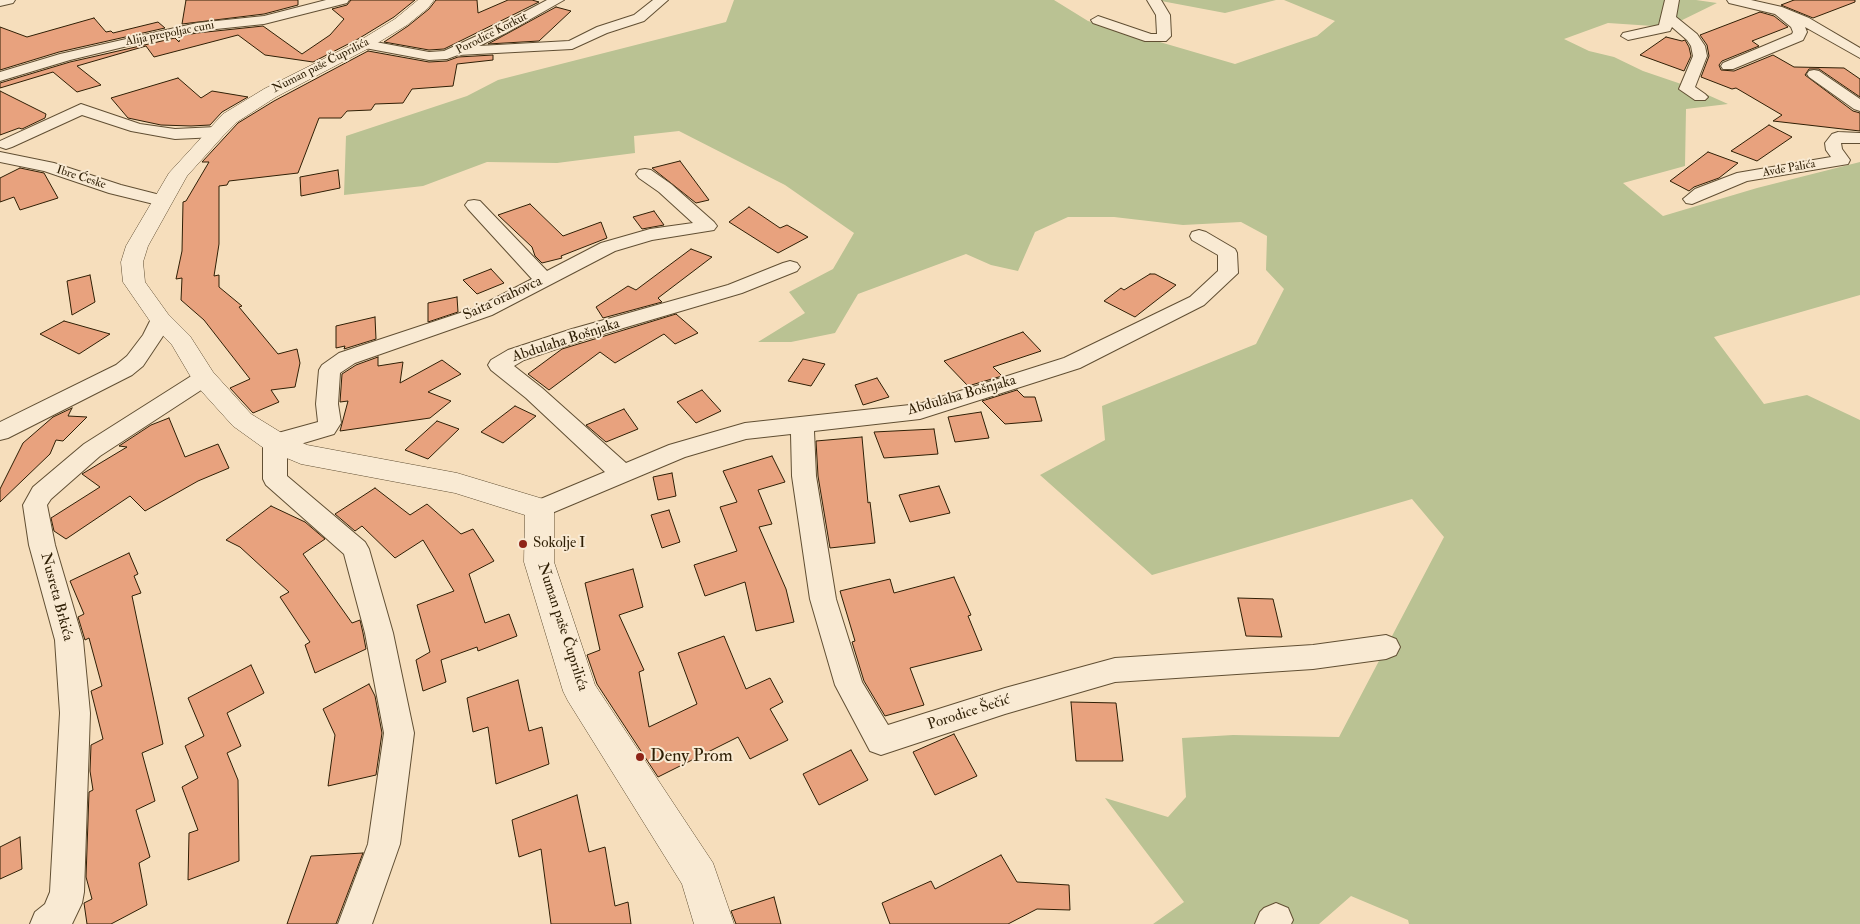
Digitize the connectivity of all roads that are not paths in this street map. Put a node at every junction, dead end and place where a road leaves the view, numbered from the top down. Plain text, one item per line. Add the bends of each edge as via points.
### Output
1 (8, 0) edge
2 (342, 0) edge
3 (426, 0) edge
4 (557, 0) edge
5 (660, 0) edge
6 (1154, 0) edge
7 (1672, 0) edge
8 (1734, 0) edge
9 (0, 2) edge
10 (1777, 10) junction
11 (1668, 18) junction
12 (1098, 20) dead end
13 (1628, 36) dead end
14 (365, 44) junction
15 (459, 51) junction
16 (1860, 54) edge
17 (1728, 66) dead end
18 (1814, 74) dead end
19 (0, 77) edge
20 (1700, 98) dead end
21 (1860, 106) edge
22 (216, 132) junction
23 (1860, 138) edge
24 (3, 150) edge
25 (645, 174) dead end
26 (1692, 199) dead end
27 (162, 201) junction
28 (474, 205) dead end
29 (1199, 236) dead end
30 (790, 268) dead end
31 (544, 280) junction
32 (160, 319) junction
33 (204, 378) junction
34 (802, 424) junction
35 (0, 432) edge
36 (275, 442) junction
37 (622, 473) junction
38 (540, 509) junction
39 (1386, 647) dead end
40 (47, 924) edge
41 (355, 924) edge
42 (714, 924) edge

1 - 9 street
2 - 19 street, Alija prepoljac cuni via 264,20 140,39
3 - 14 street, Numan paše Čuprilića via 401,22
4 - 15 street, Porodice Korkut
5 - 15 street via 639,18 602,30 572,45
6 - 12 street via 1162,15 1164,36 1161,38 1150,38
7 - 11 street
8 - 10 street
10 - 16 street via 1816,26
10 - 17 street via 1797,26 1798,37
11 - 13 street via 1665,28
11 - 20 street via 1698,46 1700,56 1686,89
14 - 15 street, Porodice Korkut via 429,56
14 - 22 street, Numan paše Čuprilića via 270,93 230,118
18 - 21 street
22 - 24 street via 175,134 137,128 81,109
22 - 27 street, Numan paše Čuprilića via 179,173
23 - 26 street, Avde Palića via 1838,137 1833,143 1842,160 1743,177
24 - 27 street, Ibre Ćeske via 114,189
25 - 31 street, Saita orahovca via 708,226 623,241
27 - 32 street, Numan paše Čuprilića via 137,246 132,262 134,282
28 - 31 street
29 - 34 street, Abdulaha Bošnjaka via 1228,253 1228,274 1197,301 1072,363 920,411
30 - 37 street, Abdulaha Bošnjaka via 735,289 579,334 516,355 499,365 534,392
31 - 36 street, Saita orahovca via 485,311 347,358 330,370 327,404 330,423 326,428
32 - 33 street, Numan paše Čuprilića via 181,341
32 - 35 street via 141,353 124,370
33 - 36 street, Numan paše Čuprilića via 242,420
33 - 40 street, Nusreta Brkića via 92,450 47,488 35,505 42,545 69,640 75,713 67,892 57,916
34 - 37 street, Abdulaha Bošnjaka via 745,431 677,451
34 - 39 street, Porodice Šečić via 804,476 823,599 849,685 881,741 1115,670 1314,657
36 - 38 street, Numan paše Čuprilića via 302,454 457,483
36 - 41 street via 275,479 356,549 379,633 399,733 384,844
37 - 38 street, Abdulaha Bošnjaka
38 - 42 street, Numan paše Čuprilića via 539,562 580,691 699,876

